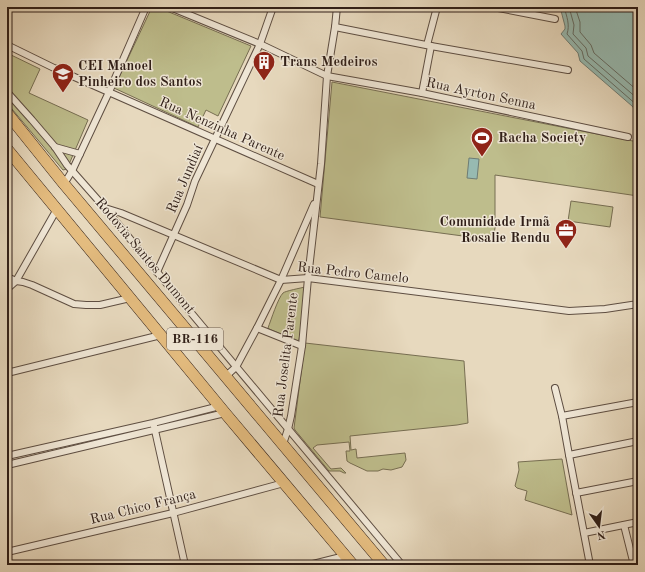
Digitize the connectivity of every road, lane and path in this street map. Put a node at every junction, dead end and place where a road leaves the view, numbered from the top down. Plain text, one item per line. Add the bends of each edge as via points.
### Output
1 (10, 7) edge
2 (146, 7) edge
3 (170, 7) edge
4 (337, 7) edge
5 (437, 7) edge
6 (493, 7) edge
7 (271, 8) edge
8 (7, 14) edge
9 (556, 19) dead end
10 (335, 27) junction
11 (260, 44) junction
12 (7, 45) edge
13 (429, 45) junction
14 (568, 70) dead end
15 (327, 76) junction
16 (7, 92) edge
17 (109, 92) junction
18 (422, 94) junction
19 (7, 113) edge
20 (628, 137) dead end
21 (214, 139) junction
22 (55, 147) junction
23 (7, 149) edge
24 (80, 154) junction
25 (72, 171) junction
26 (64, 184) junction
27 (318, 184) junction
28 (317, 197) junction
29 (105, 208) junction
30 (57, 210) junction
31 (174, 236) junction
32 (157, 272) junction
33 (7, 277) edge
34 (308, 278) junction
35 (281, 280) junction
36 (16, 281) junction
37 (7, 289) edge
38 (130, 298) junction
39 (638, 304) edge
40 (257, 328) junction
41 (161, 335) junction
42 (302, 346) junction
43 (236, 367) junction
44 (7, 373) edge
45 (226, 376) junction
46 (555, 388) dead end
47 (638, 402) edge
48 (222, 409) junction
49 (562, 416) junction
50 (153, 423) junction
51 (288, 429) junction
52 (155, 430) junction
53 (638, 441) edge
54 (283, 444) junction
55 (569, 455) junction
56 (7, 456) edge
57 (7, 465) edge
58 (638, 481) edge
59 (284, 483) junction
60 (576, 493) junction
61 (174, 513) junction
62 (638, 522) edge
63 (624, 524) junction
64 (584, 533) junction
65 (7, 552) edge
66 (345, 556) junction
67 (185, 565) edge
68 (309, 565) edge
69 (353, 565) edge
70 (384, 565) edge
71 (402, 565) edge
72 (590, 565) edge
73 (634, 565) edge

1 - 8 street
2 - 17 street
3 - 11 street, Rua Ayrton Senna
4 - 10 street, Rua Joselita Parente
5 - 13 street
6 - 9 street
7 - 11 street, Rua Jundiaí
10 - 13 street
10 - 15 street, Rua Joselita Parente
11 - 15 street, Rua Ayrton Senna
11 - 21 street, Rua Jundiaí
12 - 17 street, Rua Nenzinha Parente
13 - 14 street
13 - 18 street
15 - 18 street, Rua Ayrton Senna
15 - 27 street, Rua Joselita Parente
16 - 22 street
17 - 21 street, Rua Nenzinha Parente
17 - 24 street
18 - 20 street, Rua Ayrton Senna
19 - 26 highway, Rodovia Santos Dumont / BR-116
21 - 27 street, Rua Nenzinha Parente
21 - 31 street, Rua Jundiaí
22 - 24 street
22 - 25 street
23 - 30 highway, BR-116
24 - 25 street
25 - 26 street
25 - 29 street
26 - 45 highway, Rodovia Santos Dumont / BR-116
27 - 28 street, Rua Joselita Parente
28 - 34 street, Rua Joselita Parente
28 - 35 street, Rua Joselita Parente
29 - 31 street, Rua Pedro Camelo via 118,211
29 - 32 street
30 - 36 street
30 - 38 highway, BR-116
31 - 32 street, Rua Jundiaí
31 - 35 street, Rua Pedro Camelo
32 - 43 street
33 - 36 street
34 - 35 street, Rua Pedro Camelo
34 - 39 street, Rua Pedro Camelo via 570,311
34 - 42 street, Rua Joselita Parente
35 - 40 street, Rua Joselita Parente
36 - 37 street
36 - 38 street via 32,285 74,304 100,305
38 - 41 highway, BR-116
40 - 42 street
40 - 43 street, Rua Joselita Parente
41 - 44 street
41 - 48 highway, BR-116
42 - 51 street, Rua Joselita Parente
43 - 45 street, Rua Joselita Parente
43 - 51 street
45 - 54 highway, Rodovia Santos Dumont / BR-116
46 - 49 street
47 - 49 street
48 - 50 street
48 - 52 street
48 - 59 highway, BR-116
49 - 55 street
50 - 52 street
50 - 56 street
51 - 54 street, Rua Joselita Parente
51 - 71 street
52 - 57 street
52 - 61 street
53 - 55 street
54 - 70 highway, Rodovia Santos Dumont / BR-116
55 - 60 street
58 - 60 street
59 - 61 street, Rua Chico França
59 - 66 highway, BR-116
60 - 64 street
61 - 65 street, Rua Chico França
61 - 67 street
62 - 63 street
63 - 64 street
63 - 73 street
64 - 72 street
66 - 68 street
66 - 69 highway, BR-116

